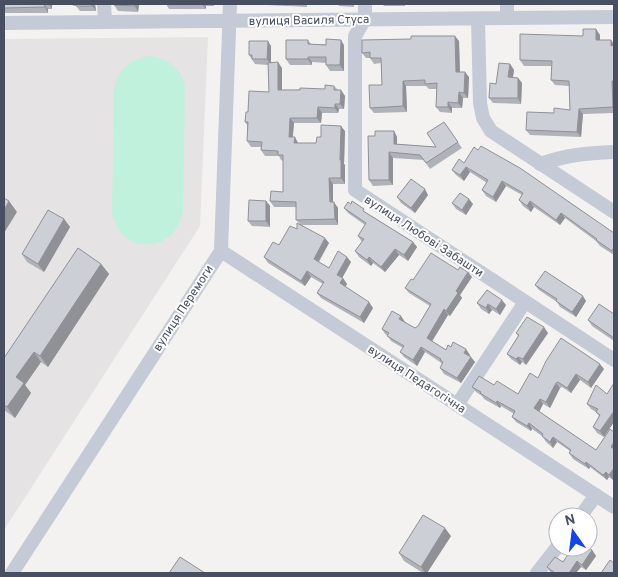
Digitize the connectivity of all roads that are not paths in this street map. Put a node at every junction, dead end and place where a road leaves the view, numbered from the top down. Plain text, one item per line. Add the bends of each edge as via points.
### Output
1 (104, 4) edge
2 (230, 4) edge
3 (365, 4) edge
4 (507, 4) edge
5 (614, 17) edge
6 (507, 18) junction
7 (365, 19) junction
8 (478, 19) junction
9 (105, 21) junction
10 (230, 21) junction
11 (4, 24) edge
12 (614, 152) edge
13 (540, 164) junction
14 (614, 212) edge
15 (220, 250) junction
16 (525, 302) junction
17 (614, 360) edge
18 (457, 405) junction
19 (596, 495) junction
20 (587, 507) edge
21 (614, 507) edge
22 (549, 557) edge
23 (12, 573) edge
24 (537, 573) edge

1 - 9 street
2 - 10 street
3 - 7 street
4 - 6 street
5 - 6 street, вулиця Василя Стуса
6 - 8 street, вулиця Василя Стуса
7 - 8 street, вулиця Василя Стуса
7 - 10 street, вулиця Василя Стуса
7 - 16 street, вулиця Любові Забашти via 355,36 355,190
8 - 13 street via 483,118 491,131
9 - 10 street, вулиця Василя Стуса
9 - 11 street, вулиця Василя Стуса
10 - 15 street
12 - 13 street via 563,156
13 - 14 street
15 - 18 street, вулиця Педагогічна
15 - 23 street, вулиця Перемоги
16 - 17 street, вулиця Любові Забашти
16 - 18 street
18 - 19 street, вулиця Педагогічна
19 - 20 street
19 - 21 street, вулиця Педагогічна
22 - 24 street

